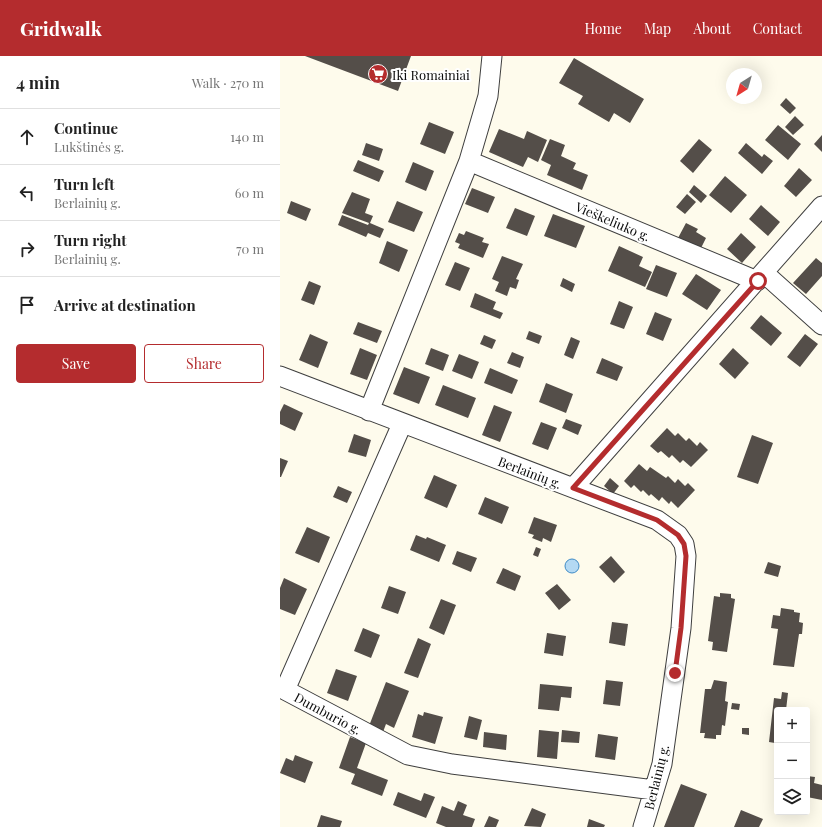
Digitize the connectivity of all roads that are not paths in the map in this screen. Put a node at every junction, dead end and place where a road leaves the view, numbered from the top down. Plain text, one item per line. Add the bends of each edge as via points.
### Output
1 (492, 56) edge
2 (469, 161) junction
3 (822, 206) edge
4 (761, 277) junction
5 (822, 325) edge
6 (280, 376) edge
7 (369, 411) junction
8 (402, 424) junction
9 (573, 488) junction
10 (654, 790) junction
11 (643, 827) edge

1 - 2 street via 488,96
2 - 4 street, Vieškeliuko g.
2 - 7 street
3 - 4 street
4 - 5 street, Vieškeliuko g.
4 - 9 street
6 - 7 street, Berlainių g.
7 - 8 street, Berlainių g.
8 - 9 street, Berlainių g.
8 - 10 street, Dumburio g. via 285,690 408,755 452,764
9 - 10 street, Berlainių g. via 657,520 669,527 684,544 686,556 681,628 662,764
10 - 11 street, Berlainių g.

